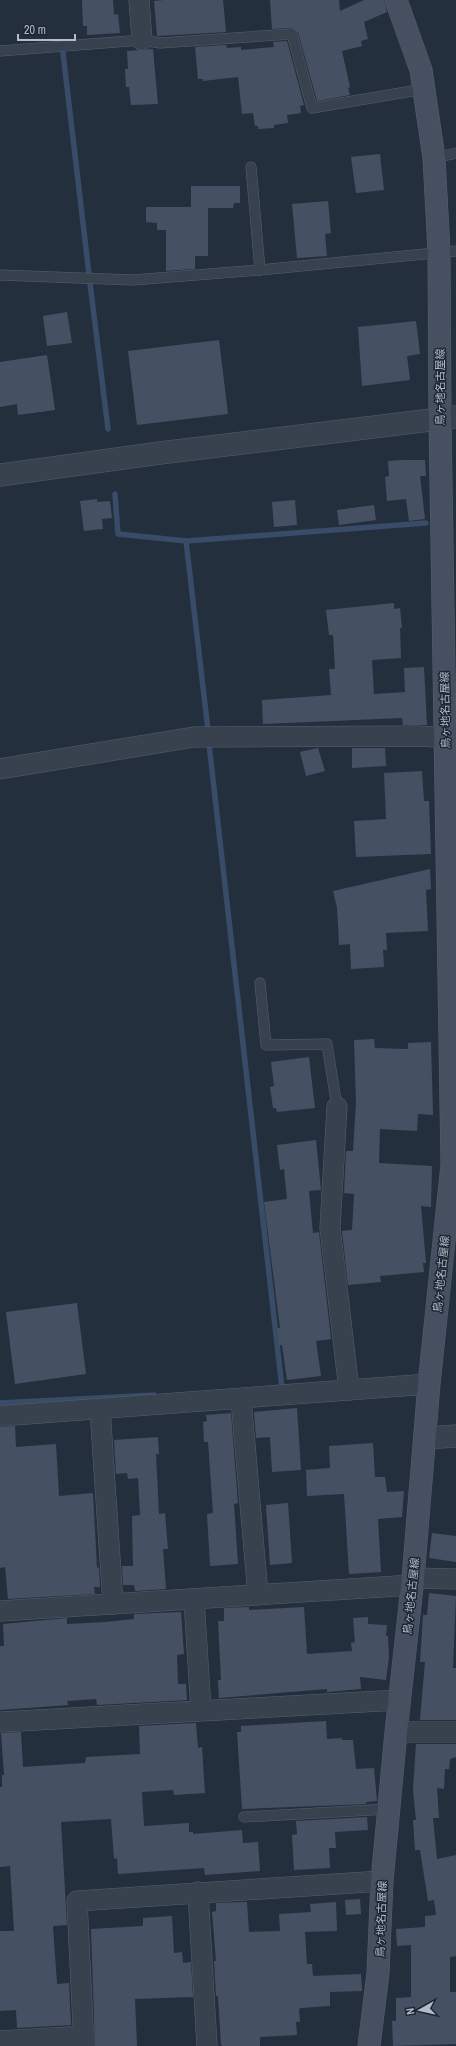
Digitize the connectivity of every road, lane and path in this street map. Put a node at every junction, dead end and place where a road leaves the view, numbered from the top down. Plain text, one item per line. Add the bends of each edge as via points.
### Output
1 (139, 0) edge
2 (396, 0) edge
3 (142, 40) junction
4 (0, 51) edge
5 (424, 89) junction
6 (456, 153) edge
7 (434, 158) junction
8 (251, 168) dead end
9 (447, 251) edge
10 (260, 270) junction
11 (0, 275) edge
12 (448, 418) edge
13 (0, 475) edge
14 (451, 738) edge
15 (0, 769) edge
16 (260, 983) dead end
17 (337, 1107) joint
18 (454, 1165) edge
19 (429, 1384) junction
20 (349, 1390) junction
21 (241, 1399) junction
22 (100, 1409) junction
23 (0, 1416) edge
24 (456, 1436) edge
25 (426, 1438) junction
26 (456, 1580) edge
27 (413, 1582) junction
28 (258, 1595) junction
29 (194, 1599) junction
30 (113, 1604) junction
31 (0, 1611) edge
32 (399, 1700) junction
33 (200, 1710) junction
34 (0, 1722) edge
35 (396, 1732) junction
36 (456, 1732) edge
37 (389, 1809) junction
38 (244, 1817) dead end
39 (382, 1881) junction
40 (198, 1892) junction
41 (0, 2041) edge
42 (84, 2041) edge
43 (207, 2046) edge
44 (369, 2046) edge

1 - 3 street
2 - 5 main road, 鳥ヶ地名古屋線 via 421,70
3 - 4 lane
3 - 5 lane via 160,43 292,34 312,108
5 - 7 main road, 鳥ヶ地名古屋線
6 - 7 lane
7 - 9 main road, 鳥ヶ地名古屋線
8 - 10 lane
9 - 10 lane
9 - 12 main road, 鳥ヶ地名古屋線
10 - 11 lane via 133,280
12 - 13 street
12 - 14 main road, 鳥ヶ地名古屋線
14 - 15 street via 194,738
14 - 18 main road, 鳥ヶ地名古屋線
16 - 17 lane via 266,1045 327,1044
17 - 20 street via 330,1228
18 - 19 main road, 鳥ヶ地名古屋線
19 - 20 street
19 - 25 main road, 鳥ヶ地名古屋線
20 - 21 street
21 - 22 street
21 - 28 street
22 - 23 street
22 - 30 street
24 - 25 street
25 - 27 main road, 鳥ヶ地名古屋線
26 - 27 street
27 - 28 street
27 - 32 main road, 鳥ヶ地名古屋線
28 - 29 street
29 - 30 street
29 - 33 street
30 - 31 street
32 - 33 street
32 - 35 main road, 鳥ヶ地名古屋線
33 - 34 street
35 - 36 street
35 - 37 main road, 鳥ヶ地名古屋線
37 - 38 lane
37 - 39 main road, 鳥ヶ地名古屋線
39 - 40 street
39 - 44 main road, 鳥ヶ地名古屋線 via 378,1973
40 - 42 street via 77,1901
40 - 43 street
41 - 42 street

